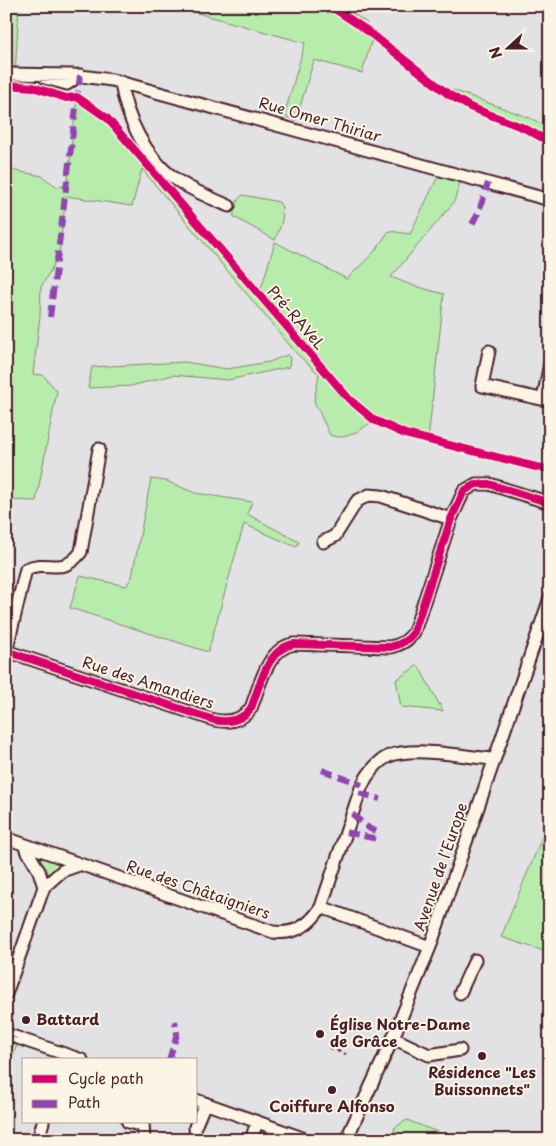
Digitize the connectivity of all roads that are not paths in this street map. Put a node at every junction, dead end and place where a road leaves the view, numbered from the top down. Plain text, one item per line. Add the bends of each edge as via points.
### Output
1 (6, 74) edge
2 (121, 82) junction
3 (550, 200) edge
4 (229, 206) dead end
5 (489, 351) dead end
6 (550, 363) edge
7 (546, 400) edge
8 (99, 449) dead end
9 (550, 503) edge
10 (451, 519) junction
11 (323, 542) dead end
12 (550, 598) edge
13 (6, 652) edge
14 (493, 759) junction
15 (6, 838) edge
16 (24, 844) junction
17 (79, 865) junction
18 (44, 887) junction
19 (321, 907) junction
20 (430, 947) junction
21 (475, 960) dead end
22 (6, 994) edge
23 (460, 994) dead end
24 (6, 1034) edge
25 (393, 1038) junction
26 (460, 1050) dead end
27 (63, 1057) edge
28 (201, 1102) edge
29 (198, 1117) edge
30 (257, 1122) junction
31 (42, 1124) edge
32 (143, 1124) edge
33 (197, 1124) edge
34 (38, 1140) edge
35 (144, 1140) edge
36 (196, 1140) edge
37 (250, 1140) edge
38 (308, 1140) edge
39 (346, 1140) edge

1 - 2 street, Rue Omer Thiriar via 80,75
2 - 3 street, Rue Omer Thiriar
2 - 4 street via 133,120 148,150 162,167 175,179
5 - 7 street via 482,386
6 - 7 street
8 - 13 street via 81,552 66,566 26,569
9 - 10 street, Rue des Amandiers via 496,486 476,484 460,496
10 - 11 street via 369,494 357,501 335,536
10 - 13 street, Rue des Amandiers via 410,637 390,648 284,646 273,656 251,708 236,720 214,720
12 - 14 street, Avenue de l'Europe
14 - 19 street via 403,753 388,757 375,767 361,788
14 - 20 street, Avenue de l'Europe
15 - 16 street, Rue des Châtaigniers
16 - 17 street, Rue des Châtaigniers
16 - 18 street
17 - 18 street via 62,871
17 - 19 street, Rue des Châtaigniers via 283,934 302,927
18 - 22 street
19 - 20 street
20 - 25 street, Avenue de l'Europe
21 - 23 street
24 - 27 street
25 - 26 street via 429,1055
25 - 39 street, Avenue de l'Europe
28 - 29 street
28 - 30 street
30 - 37 street
30 - 38 street
31 - 34 street
32 - 35 street
33 - 36 street

